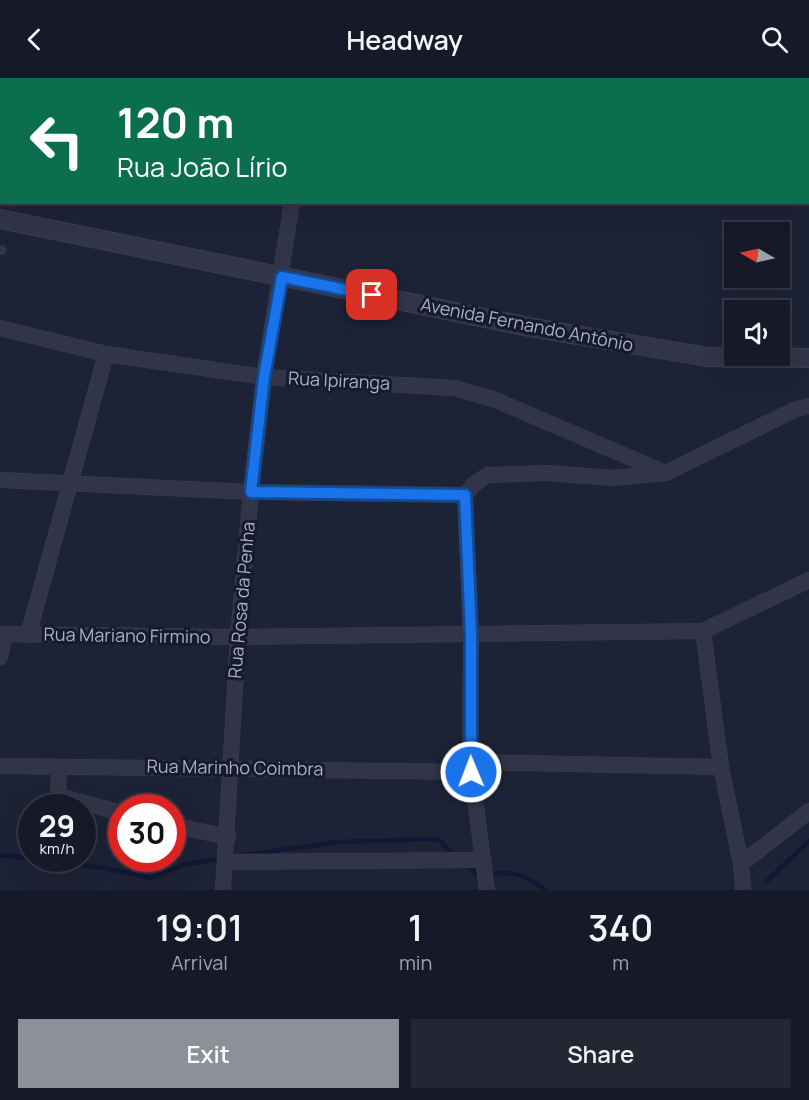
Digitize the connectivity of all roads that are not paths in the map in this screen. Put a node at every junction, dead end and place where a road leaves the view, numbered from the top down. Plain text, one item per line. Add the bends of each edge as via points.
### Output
1 (292, 204) edge
2 (0, 219) edge
3 (282, 277) junction
4 (0, 328) edge
5 (106, 354) junction
6 (809, 358) edge
7 (264, 377) junction
8 (809, 406) edge
9 (666, 472) junction
10 (0, 480) edge
11 (71, 485) junction
12 (251, 492) junction
13 (465, 495) junction
14 (809, 580) edge
15 (703, 631) junction
16 (2, 634) edge
17 (471, 634) junction
18 (28, 635) junction
19 (238, 637) junction
20 (0, 657) edge
21 (0, 766) edge
22 (59, 767) junction
23 (470, 767) junction
24 (721, 767) junction
25 (231, 768) junction
26 (108, 809) edge
27 (809, 811) edge
28 (186, 828) edge
29 (228, 837) junction
30 (482, 860) junction
31 (226, 862) junction
32 (741, 864) junction
33 (223, 890) edge
34 (487, 890) edge
35 (743, 890) edge

1 - 3 street, Rua Rosa da Penha
2 - 3 street, Avenida Fernando Antônio via 20,220
3 - 6 street, Avenida Fernando Antônio via 530,327 708,357
3 - 7 street, Rua Rosa da Penha
4 - 5 street, Rua Ipiranga
5 - 7 street, Rua Ipiranga
5 - 11 street
7 - 9 street, Rua Ipiranga via 471,392
7 - 12 street, Rua Rosa da Penha
8 - 9 street
9 - 13 street via 612,478 548,473 488,475
10 - 11 street
11 - 12 street
11 - 18 street
12 - 13 street
12 - 19 street, Rua Rosa da Penha
13 - 17 street
14 - 15 street
15 - 17 street, Rua Mariano Firmino
15 - 24 street
16 - 18 street, Rua Mariano Firmino
16 - 20 street
17 - 19 street, Rua Mariano Firmino
17 - 23 street
18 - 19 street, Rua Mariano Firmino
19 - 25 street, Rua Rosa da Penha
21 - 22 street, Rua Marinho Coimbra
22 - 25 street, Rua Marinho Coimbra
22 - 26 street via 58,796
23 - 24 street, Rua Marinho Coimbra
23 - 25 street, Rua Marinho Coimbra
23 - 30 street
24 - 32 street
25 - 29 street, Rua Rosa da Penha
27 - 32 street
28 - 29 street
29 - 31 street, Rua Rosa da Penha
30 - 31 street
30 - 34 street
31 - 33 street, Rua Rosa da Penha
32 - 35 street

